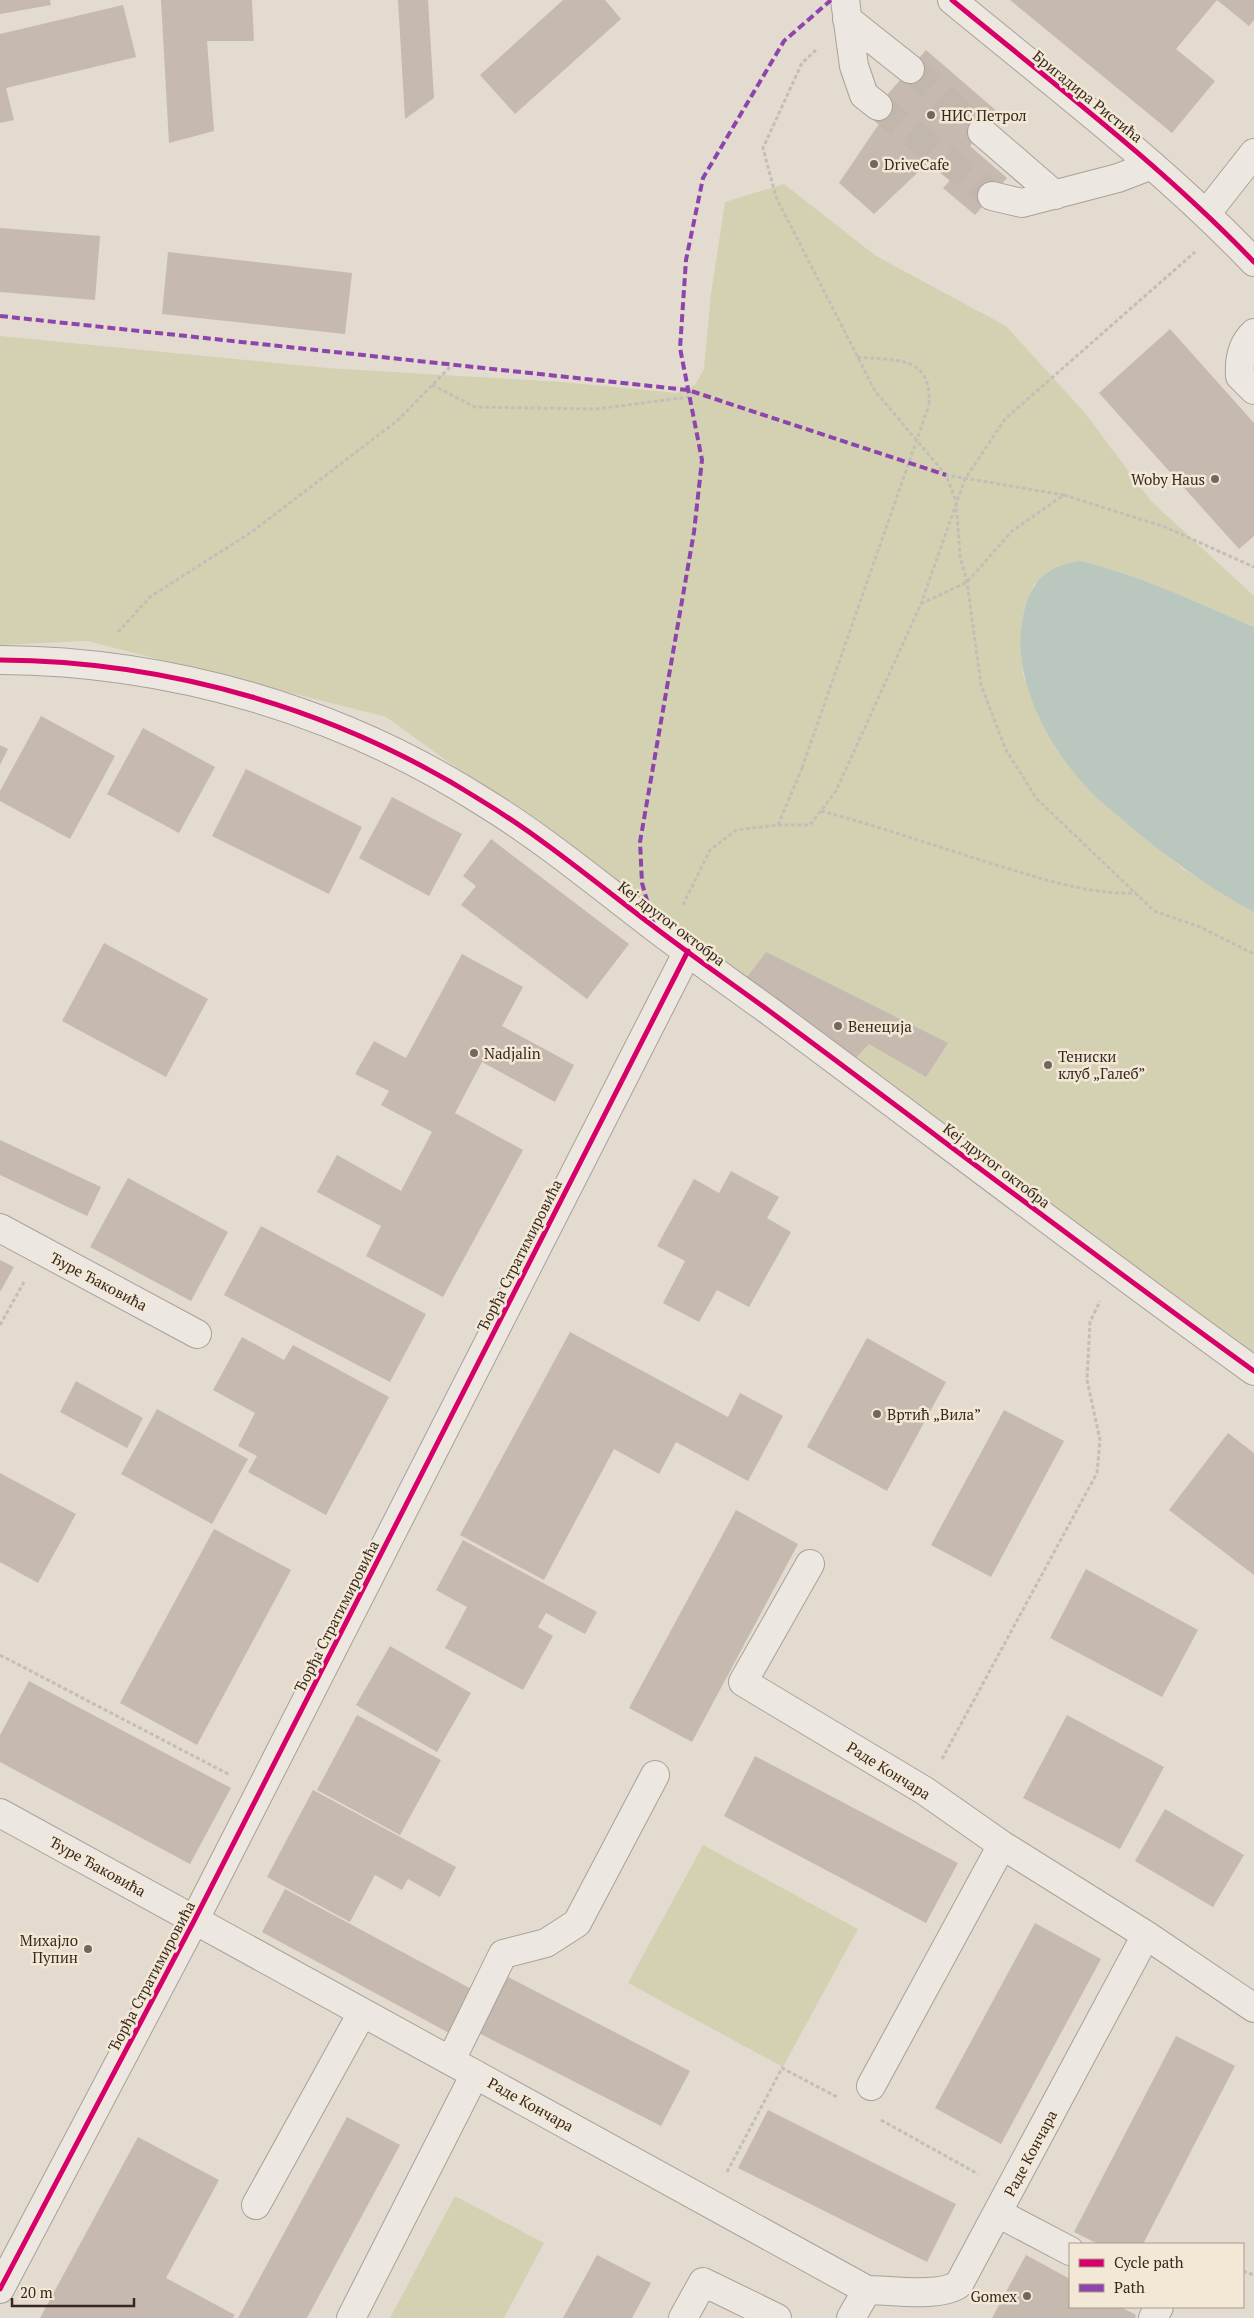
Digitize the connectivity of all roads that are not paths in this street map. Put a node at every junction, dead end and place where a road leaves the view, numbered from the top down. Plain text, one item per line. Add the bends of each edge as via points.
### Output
1 (952, 0) edge
2 (846, 10) edge
3 (910, 69) tunnel mouth
4 (878, 106) tunnel mouth
5 (982, 132) tunnel mouth
6 (1254, 153) edge
7 (1152, 165) junction
8 (1055, 194) junction
9 (992, 196) tunnel mouth
10 (1214, 221) junction
11 (1254, 262) edge
12 (1254, 333) edge
13 (1254, 390) edge
14 (0, 660) edge
15 (678, 944) junction
16 (0, 1228) edge
17 (197, 1334) dead end
18 (1254, 1371) edge
19 (810, 1564) dead end
20 (655, 1775) dead end
21 (0, 1813) edge
22 (1002, 1845) junction
23 (196, 1919) junction
24 (1146, 1935) junction
25 (1254, 2008) edge
26 (362, 2013) junction
27 (451, 2060) junction
28 (475, 2074) junction
29 (865, 2097) road end
30 (1004, 2202) junction
31 (256, 2205) dead end
32 (1069, 2250) edge
33 (0, 2289) edge
34 (867, 2290) junction
35 (351, 2318) edge
36 (683, 2318) edge
37 (777, 2318) edge
38 (851, 2318) edge

1 - 7 street, Бригадира Ристића
2 - 3 street
2 - 4 street via 854,66 864,95
5 - 8 street
6 - 10 street
7 - 8 street via 1118,178
7 - 10 street, Бригадира Ристића
8 - 9 street via 1022,203
10 - 11 street, Бригадира Ристића
12 - 13 street via 1239,358 1240,376
14 - 15 street, Кеј другог октобра via 49,660 163,676 288,707 346,729 458,786 533,833
15 - 18 street, Кеј другог октобра
15 - 23 street, Ђорђа Стратимировића
16 - 17 street, Ђуре Ђаковића
19 - 22 street, Раде Кончара via 743,1682 925,1791
20 - 27 street via 577,1923 546,1943 503,1954
21 - 23 street, Ђуре Ђаковића
22 - 24 street, Раде Кончара
22 - 29 street
23 - 26 street, Раде Кончара
23 - 33 street, Ђорђа Стратимировића
24 - 25 street, Раде Кончара
24 - 30 street, Раде Кончара
26 - 27 street, Раде Кончара
26 - 31 street
27 - 28 street, Раде Кончара
28 - 34 street, Раде Кончара
28 - 35 street
30 - 32 street, Раде Кончара
30 - 34 street, Раде Кончара via 954,2288 936,2291
34 - 38 street
36 - 37 street via 703,2282

